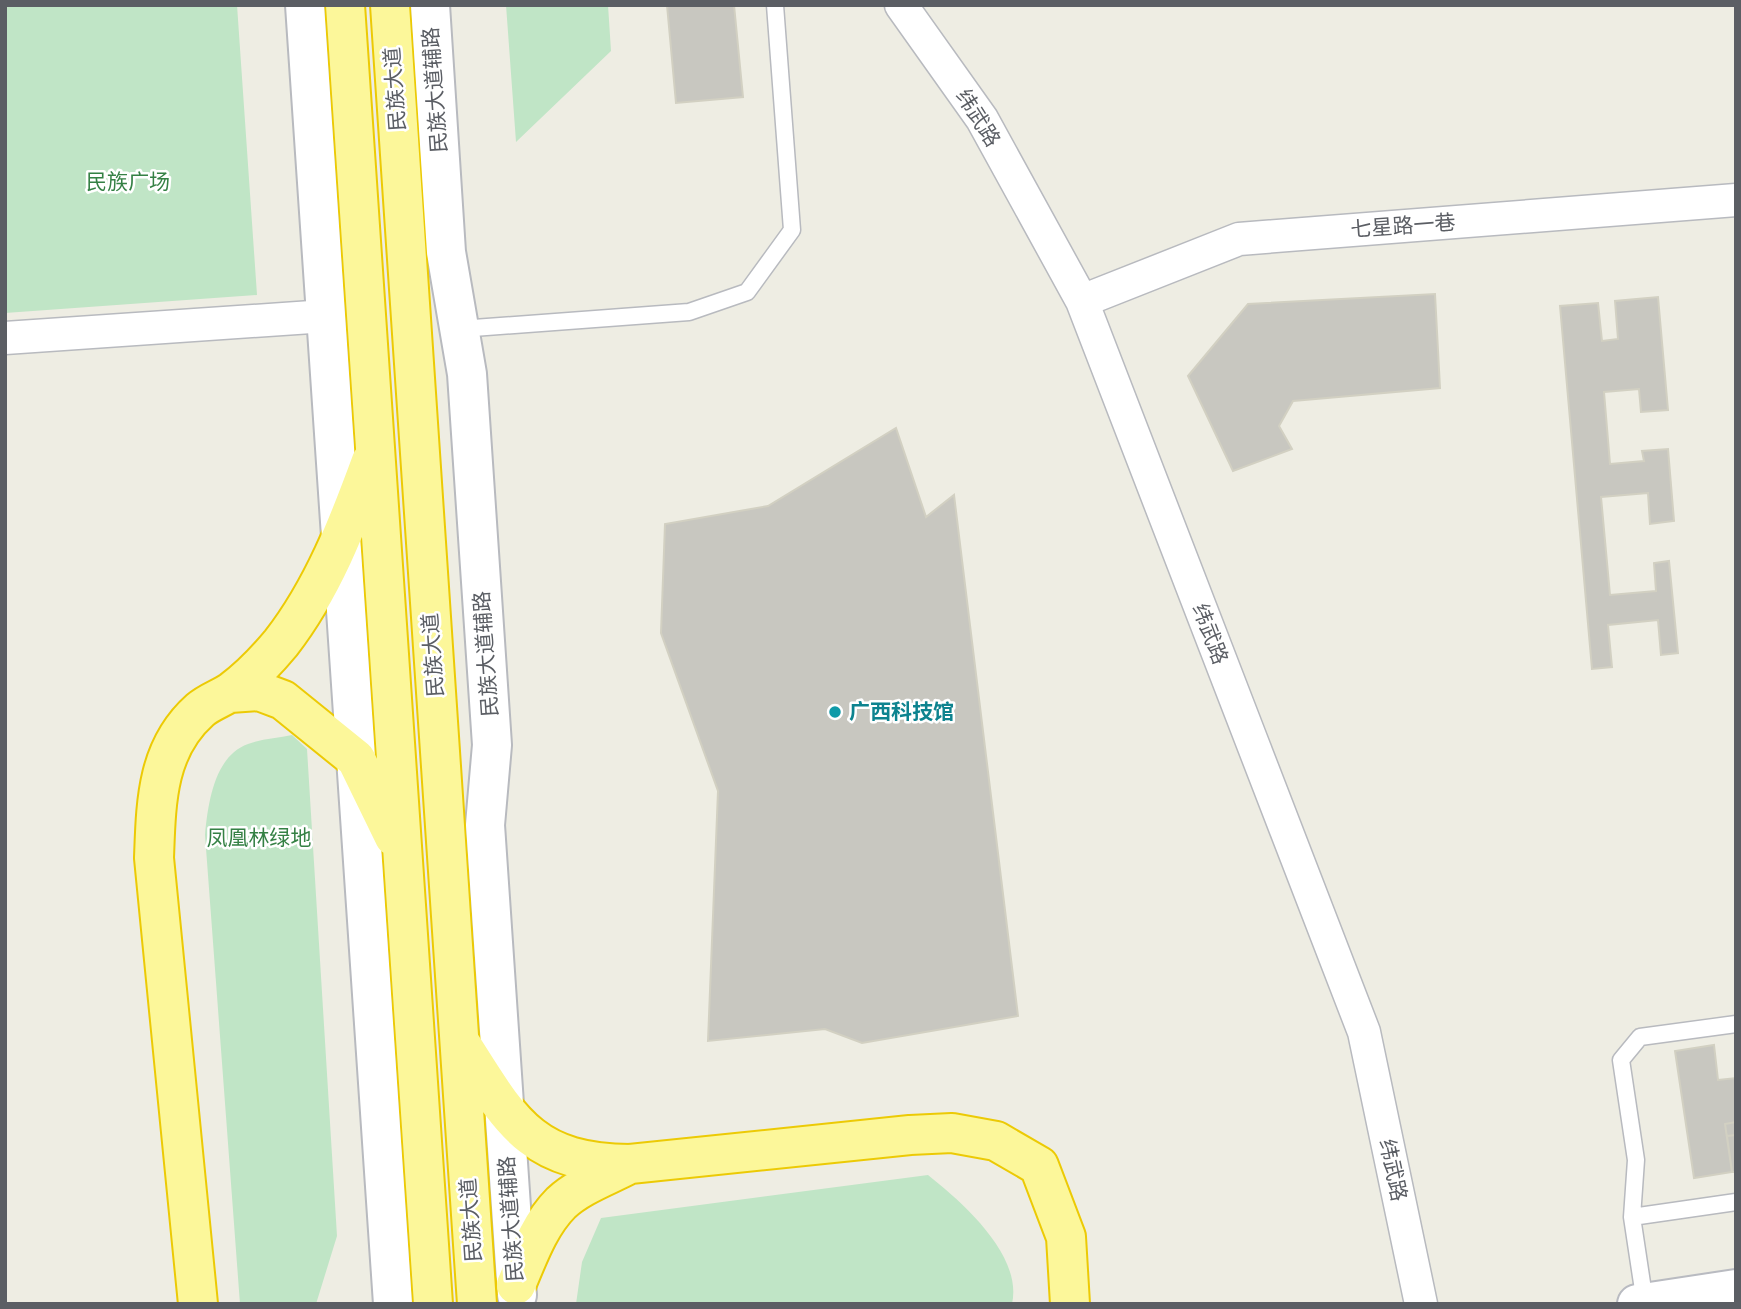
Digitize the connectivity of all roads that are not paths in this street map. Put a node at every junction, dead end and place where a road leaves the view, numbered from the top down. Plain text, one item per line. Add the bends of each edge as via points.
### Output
1 (305, 5) edge
2 (345, 5) edge
3 (390, 5) edge
4 (429, 5) edge
5 (775, 5) edge
6 (901, 5) edge
7 (1736, 200) edge
8 (1082, 301) junction
9 (326, 316) junction
10 (460, 329) junction
11 (5, 338) edge
12 (375, 450) junction
13 (341, 541) junction
14 (230, 693) junction
15 (356, 759) junction
16 (402, 853) junction
17 (1736, 1024) edge
18 (459, 1041) junction
19 (504, 1112) junction
20 (630, 1164) junction
21 (1736, 1202) edge
22 (1632, 1217) junction
23 (1736, 1289) edge
24 (517, 1294) edge
25 (1073, 1299) edge
26 (1641, 1303) edge
27 (198, 1304) edge
28 (393, 1304) edge
29 (433, 1304) edge
30 (477, 1304) edge
31 (1420, 1304) edge

1 - 9 street
2 - 12 highway, 民族大道
3 - 18 highway, 民族大道
4 - 10 street, 民族大道辅路 via 446,252
5 - 10 lane via 792,230 747,292 689,312
6 - 8 street, 纬武路 via 982,119
7 - 8 street, 七星路一巷 via 1239,239
8 - 31 street, 纬武路 via 1364,1032
9 - 11 street
9 - 13 street
10 - 19 street, 民族大道辅路 via 467,374 492,746 485,825
12 - 13 highway
12 - 16 highway, 民族大道
13 - 14 highway via 283,640 256,672
13 - 15 street
14 - 15 highway via 259,691 282,700
14 - 27 highway via 200,710 172,743 157,790 154,858
15 - 16 highway
15 - 28 street
16 - 29 highway, 民族大道
17 - 22 lane via 1640,1037 1621,1059 1636,1160
18 - 19 highway
18 - 30 highway, 民族大道
19 - 20 highway via 554,1152 596,1164
19 - 24 street, 民族大道辅路
20 - 24 highway via 561,1203 536,1237
20 - 25 highway via 909,1135 952,1133 996,1141 1039,1166 1066,1237
21 - 22 lane
22 - 26 lane
23 - 26 street

